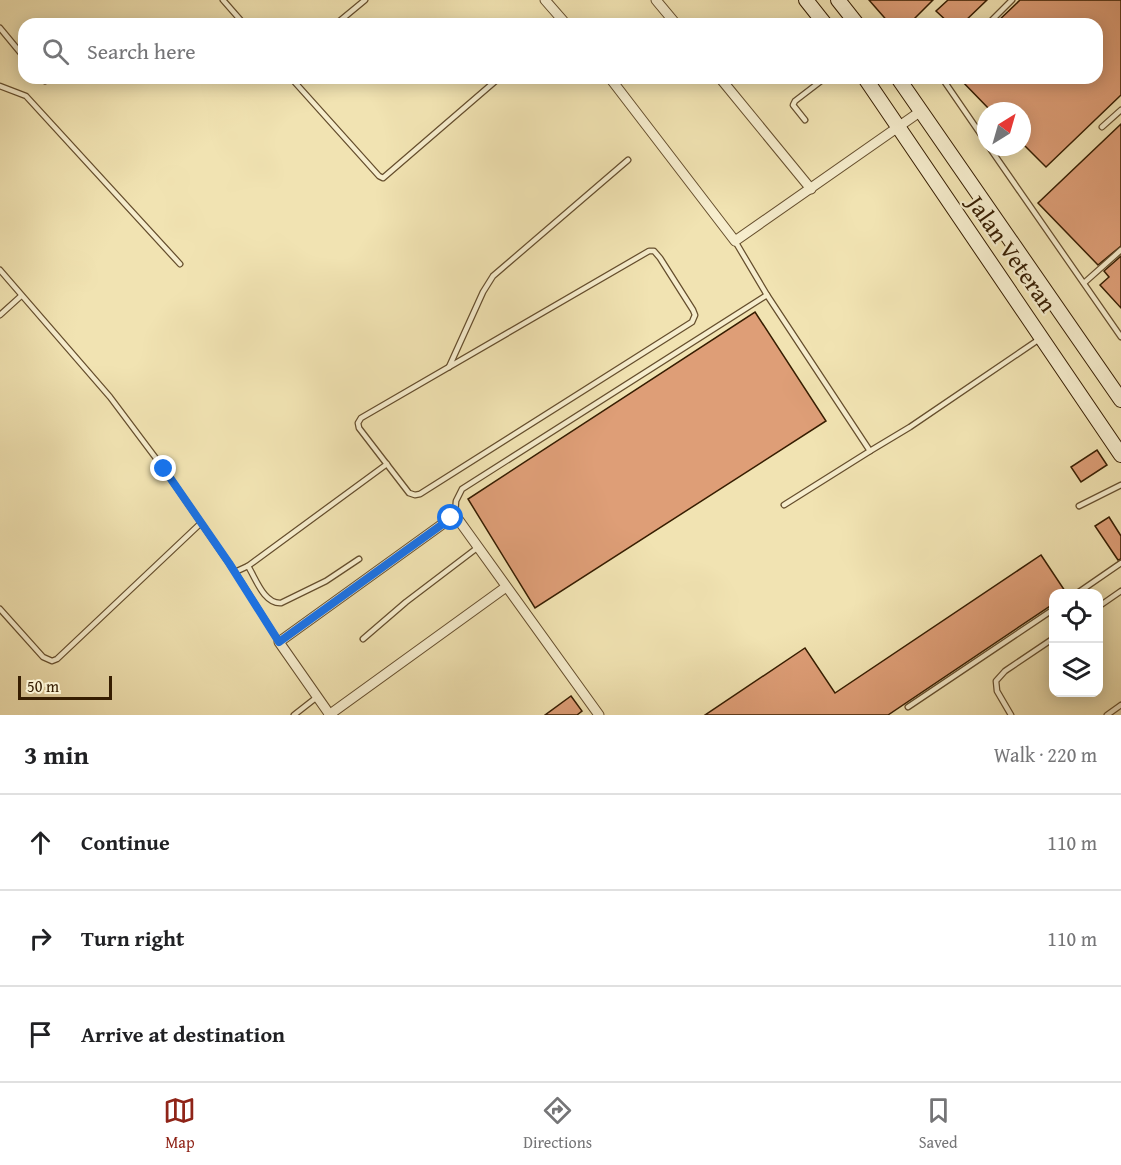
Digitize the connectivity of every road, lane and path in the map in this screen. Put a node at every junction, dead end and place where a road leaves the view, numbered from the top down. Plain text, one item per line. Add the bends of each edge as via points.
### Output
1 (223, 0) edge
2 (365, 0) edge
3 (545, 0) edge
4 (656, 0) edge
5 (806, 0) edge
6 (838, 0) edge
7 (1011, 0) edge
8 (239, 18) edge
9 (343, 18) edge
10 (561, 18) edge
11 (671, 18) edge
12 (820, 18) edge
13 (852, 18) edge
14 (994, 18) edge
15 (0, 28) edge
16 (18, 50) edge
17 (297, 84) edge
18 (493, 84) edge
19 (615, 84) edge
20 (725, 84) edge
21 (817, 84) edge
22 (869, 84) edge
23 (902, 84) edge
24 (946, 84) edge
25 (0, 86) edge
26 (1121, 110) edge
27 (921, 111) junction
28 (805, 120) dead end
29 (1102, 127) dead end
30 (898, 129) junction
31 (977, 129) edge
32 (995, 156) edge
33 (628, 160) dead end
34 (811, 189) junction
35 (735, 241) junction
36 (1121, 250) edge
37 (180, 264) dead end
38 (0, 270) edge
39 (1084, 283) junction
40 (767, 295) junction
41 (21, 296) junction
42 (0, 315) edge
43 (1043, 337) junction
44 (1121, 337) edge
45 (449, 367) junction
46 (1121, 400) edge
47 (870, 451) junction
48 (1121, 455) edge
49 (387, 464) junction
50 (1121, 485) edge
51 (784, 505) dead end
52 (1079, 506) dead end
53 (450, 518) junction
54 (201, 523) junction
55 (477, 548) junction
56 (359, 559) dead end
57 (1121, 563) edge
58 (248, 566) junction
59 (234, 572) junction
60 (1083, 589) edge
61 (499, 591) junction
62 (1121, 591) edge
63 (1103, 604) edge
64 (0, 609) edge
65 (1049, 612) edge
66 (363, 639) dead end
67 (1049, 641) edge
68 (279, 642) junction
69 (317, 697) junction
70 (1121, 705) edge
71 (909, 707) dead end
72 (327, 714) edge
73 (294, 715) edge
74 (599, 715) edge
75 (1011, 715) edge
76 (1107, 715) edge

1 - 8 lane
2 - 9 lane
3 - 10 street
4 - 11 street
5 - 12 main road
6 - 13 main road
7 - 14 lane
15 - 16 lane
17 - 18 lane via 383,178
19 - 35 street
20 - 34 street
21 - 28 lane via 793,105
22 - 30 main road, Jalan Veteran
23 - 27 main road, Jalan Veteran
24 - 31 lane
25 - 37 lane via 26,96
26 - 29 lane
27 - 30 street
27 - 46 main road, Jalan Veteran
30 - 34 street
30 - 43 main road, Jalan Veteran
32 - 39 lane
33 - 45 lane via 493,276
34 - 35 street
35 - 40 lane
36 - 39 lane
38 - 41 lane
39 - 44 lane
40 - 47 lane
40 - 53 lane via 462,489
41 - 42 lane
41 - 54 lane via 110,397
43 - 47 lane
43 - 48 main road, Jalan Veteran
45 - 49 lane via 361,418 359,428
45 - 49 lane via 649,251 660,258 695,315 692,322 420,494 409,493
47 - 51 lane
49 - 58 lane
50 - 52 lane
53 - 55 street
53 - 68 street
54 - 59 lane
54 - 64 lane via 57,659 43,657
55 - 61 street
55 - 66 lane
56 - 58 lane via 326,581 274,604
57 - 60 lane
58 - 59 lane
59 - 68 lane
61 - 72 street
61 - 74 street via 561,660
62 - 63 lane
65 - 71 lane
67 - 75 lane via 998,678 997,691
68 - 69 street
69 - 72 street
69 - 73 lane
70 - 76 lane

